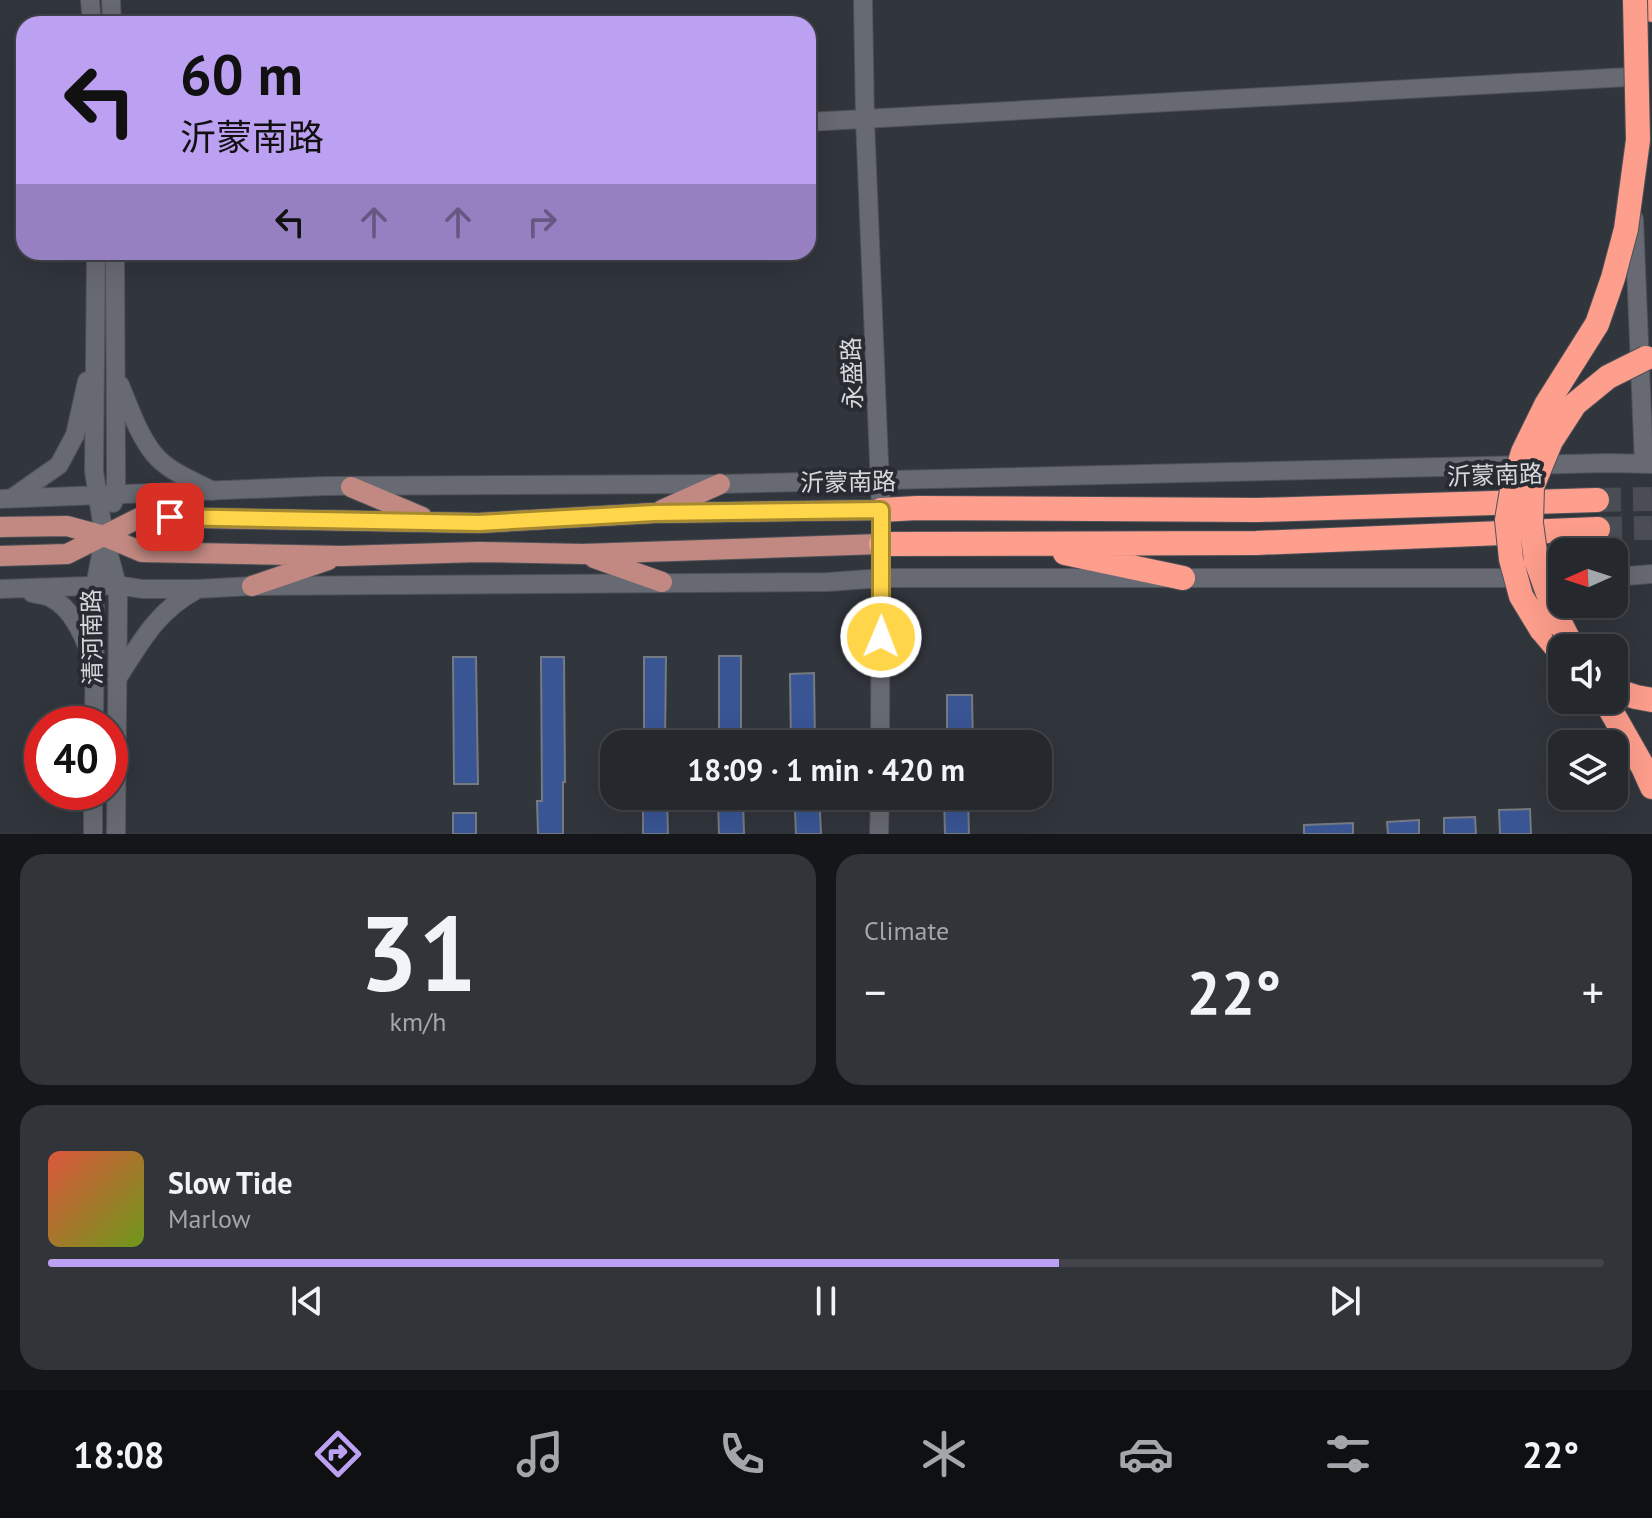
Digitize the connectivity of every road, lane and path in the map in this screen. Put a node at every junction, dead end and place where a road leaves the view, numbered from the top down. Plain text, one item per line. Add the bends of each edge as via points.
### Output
1 (863, 0) edge
2 (1625, 0) edge
3 (1635, 0) edge
4 (1651, 0) edge
5 (1652, 10) edge
6 (1628, 77) junction
7 (865, 120) junction
8 (816, 122) edge
9 (96, 260) edge
10 (115, 260) edge
11 (95, 347) junction
12 (1652, 356) edge
13 (116, 375) junction
14 (1648, 464) edge
15 (880, 479) junction
16 (720, 484) junction
17 (351, 487) junction
18 (215, 492) junction
19 (106, 495) junction
20 (6, 499) edge
21 (1597, 500) tunnel mouth
22 (881, 510) junction
23 (654, 513) junction
24 (433, 522) junction
25 (0, 527) edge
26 (1598, 529) tunnel mouth
27 (104, 536) junction
28 (1020, 543) junction
29 (881, 544) junction
30 (583, 554) junction
31 (0, 556) edge
32 (342, 556) junction
33 (1652, 574) edge
34 (1628, 576) edge
35 (882, 578) junction
36 (1183, 578) junction
37 (1548, 578) edge
38 (662, 582) junction
39 (117, 585) junction
40 (95, 586) junction
41 (252, 586) junction
42 (7, 589) edge
43 (196, 589) junction
44 (1566, 634) edge
45 (1548, 637) edge
46 (95, 663) junction
47 (117, 679) junction
48 (1628, 694) edge
49 (1652, 700) edge
50 (94, 706) edge
51 (1613, 714) edge
52 (880, 730) edge
53 (1652, 787) edge
54 (93, 810) edge
55 (880, 810) edge
56 (93, 834) edge
57 (116, 834) edge
58 (879, 834) edge

1 - 7 street, 永盛路
2 - 6 street
3 - 45 highway, bridge via 1638,140 1626,229 1597,324 1523,452 1507,520 1521,596
4 - 5 highway
6 - 7 street
6 - 14 street
7 - 8 street
7 - 15 street, 永盛路
9 - 11 street, 清河南路
10 - 13 street, 清河南路
11 - 19 street, 清河南路 via 94,471
11 - 20 street via 75,435 59,465
12 - 44 highway, bridge via 1608,377 1575,404 1551,441 1532,487 1536,560
13 - 18 street via 155,456
13 - 19 street, 清河南路
14 - 15 street
15 - 16 street
15 - 22 street, 永盛路
16 - 17 street
16 - 23 main road
17 - 18 street
17 - 24 main road
18 - 19 street
19 - 20 street
19 - 27 street, 清河南路
21 - 22 highway, 沂蒙南路 via 1258,510
22 - 23 main road, 沂蒙南路
22 - 29 street, 永盛路
23 - 24 main road, 沂蒙南路
24 - 27 main road, 沂蒙南路 via 141,517
25 - 27 main road via 67,526
26 - 28 highway via 1256,543
27 - 31 main road, 沂蒙南路 via 67,554
27 - 32 main road via 142,552
27 - 39 street, 清河南路
27 - 40 street, 清河南路
28 - 29 highway
28 - 36 highway
29 - 30 main road
29 - 35 street, 永盛路
30 - 32 main road
30 - 38 main road
32 - 41 main road
33 - 34 street
35 - 36 street
35 - 38 street
35 - 52 street, 永盛路
36 - 37 street
38 - 41 street
39 - 40 street
39 - 43 street
39 - 47 street, 清河南路
40 - 42 street
40 - 46 street, 清河南路
41 - 43 street
42 - 46 street via 51,598 64,608
43 - 47 street via 161,616
46 - 50 street, 清河南路
47 - 57 street, 清河南路
48 - 49 highway
51 - 53 highway
54 - 56 street
55 - 58 street

